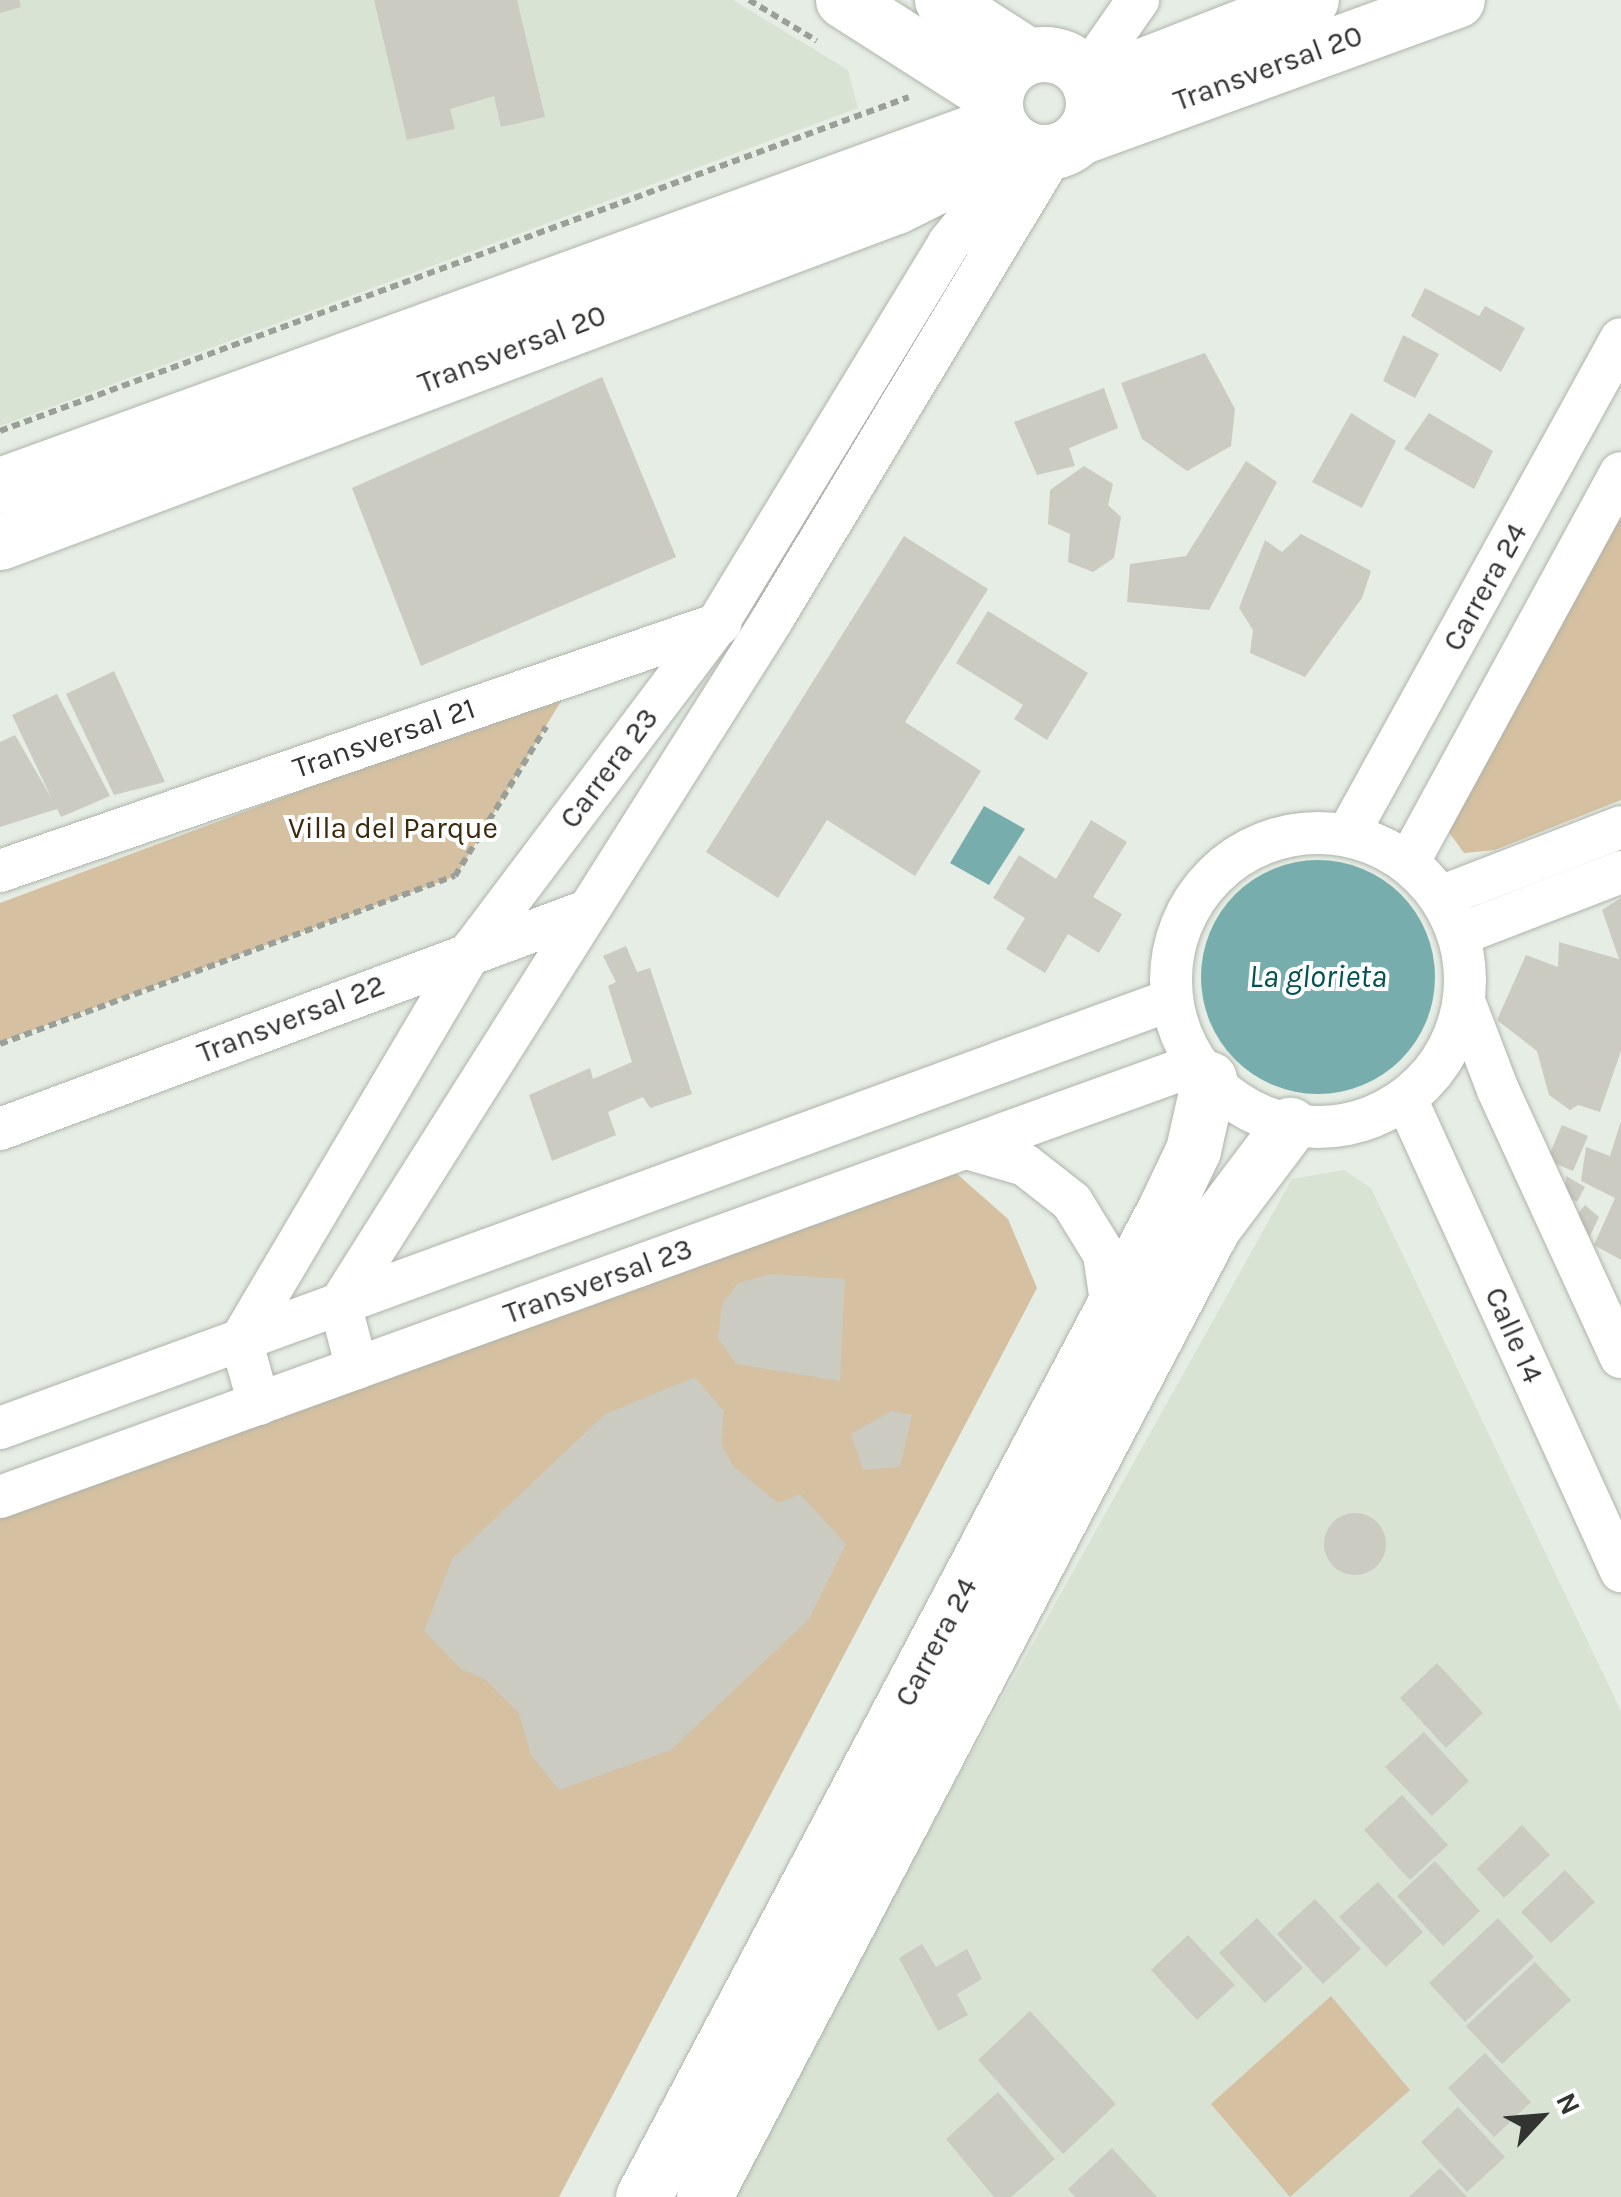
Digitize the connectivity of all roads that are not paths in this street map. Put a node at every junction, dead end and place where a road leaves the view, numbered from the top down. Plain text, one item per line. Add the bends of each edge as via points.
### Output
1 (942, 0) edge
2 (1103, 0) edge
3 (1138, 0) edge
4 (1311, 0) edge
5 (1458, 0) edge
6 (837, 25) edge
7 (1044, 108) junction
8 (1621, 339) edge
9 (1621, 473) edge
10 (0, 485) edge
11 (0, 542) edge
12 (772, 620) junction
13 (718, 623) junction
14 (1621, 827) edge
15 (1348, 834) junction
16 (1408, 862) junction
17 (0, 871) edge
18 (1621, 872) edge
19 (1440, 897) junction
20 (584, 912) junction
21 (1458, 935) junction
22 (472, 950) junction
23 (1172, 1000) junction
24 (1464, 1001) junction
25 (1203, 1072) junction
26 (1406, 1098) junction
27 (1290, 1125) junction
28 (0, 1130) edge
29 (967, 1148) junction
30 (340, 1304) junction
31 (1112, 1310) junction
32 (241, 1340) junction
33 (1621, 1358) edge
34 (356, 1368) junction
35 (258, 1404) junction
36 (0, 1428) edge
37 (0, 1497) edge
38 (1621, 1572) edge
39 (732, 2028) junction
40 (781, 2049) junction
41 (643, 2197) edge
42 (704, 2197) edge

1 - 7 street
2 - 7 street, Carrera 23
3 - 7 street, Carrera 23
4 - 7 street, Transversal 20
5 - 7 street, Transversal 20
6 - 7 street
7 - 10 street, Transversal 20
7 - 11 street, Transversal 20 via 896,206
7 - 12 street, Carrera 23
7 - 13 street, Carrera 23 via 949,242
8 - 15 street, Carrera 24
9 - 16 street
12 - 13 street, Transversal 21
12 - 20 street, Carrera 23
13 - 17 street, Transversal 21
13 - 22 street, Carrera 23
14 - 19 street
15 - 16 street
15 - 23 street via 1302,832 1256,844 1217,870 1188,908 1172,952
16 - 19 street
18 - 21 street
19 - 21 street
20 - 22 street, Transversal 22
20 - 30 street, Carrera 23
21 - 24 street
22 - 28 street, Transversal 22
22 - 32 street, Carrera 23
23 - 25 street
23 - 30 street
24 - 26 street via 1444,1054
24 - 33 street
25 - 27 street via 1246,1108
25 - 29 street, Transversal 23
25 - 31 street, Carrera 24 via 1192,1150
26 - 27 street via 1371,1118 1331,1127
26 - 38 street, Calle 14
27 - 40 street, Carrera 24 via 1213,1226
29 - 31 street via 1024,1166 1072,1202 1104,1254
29 - 34 street, Transversal 23
30 - 32 street
30 - 34 street
31 - 39 street, Carrera 24
32 - 35 street
32 - 36 street
34 - 35 street, Transversal 23
35 - 37 street, Transversal 23
39 - 40 street
39 - 41 street, Carrera 24
40 - 42 street, Carrera 24

